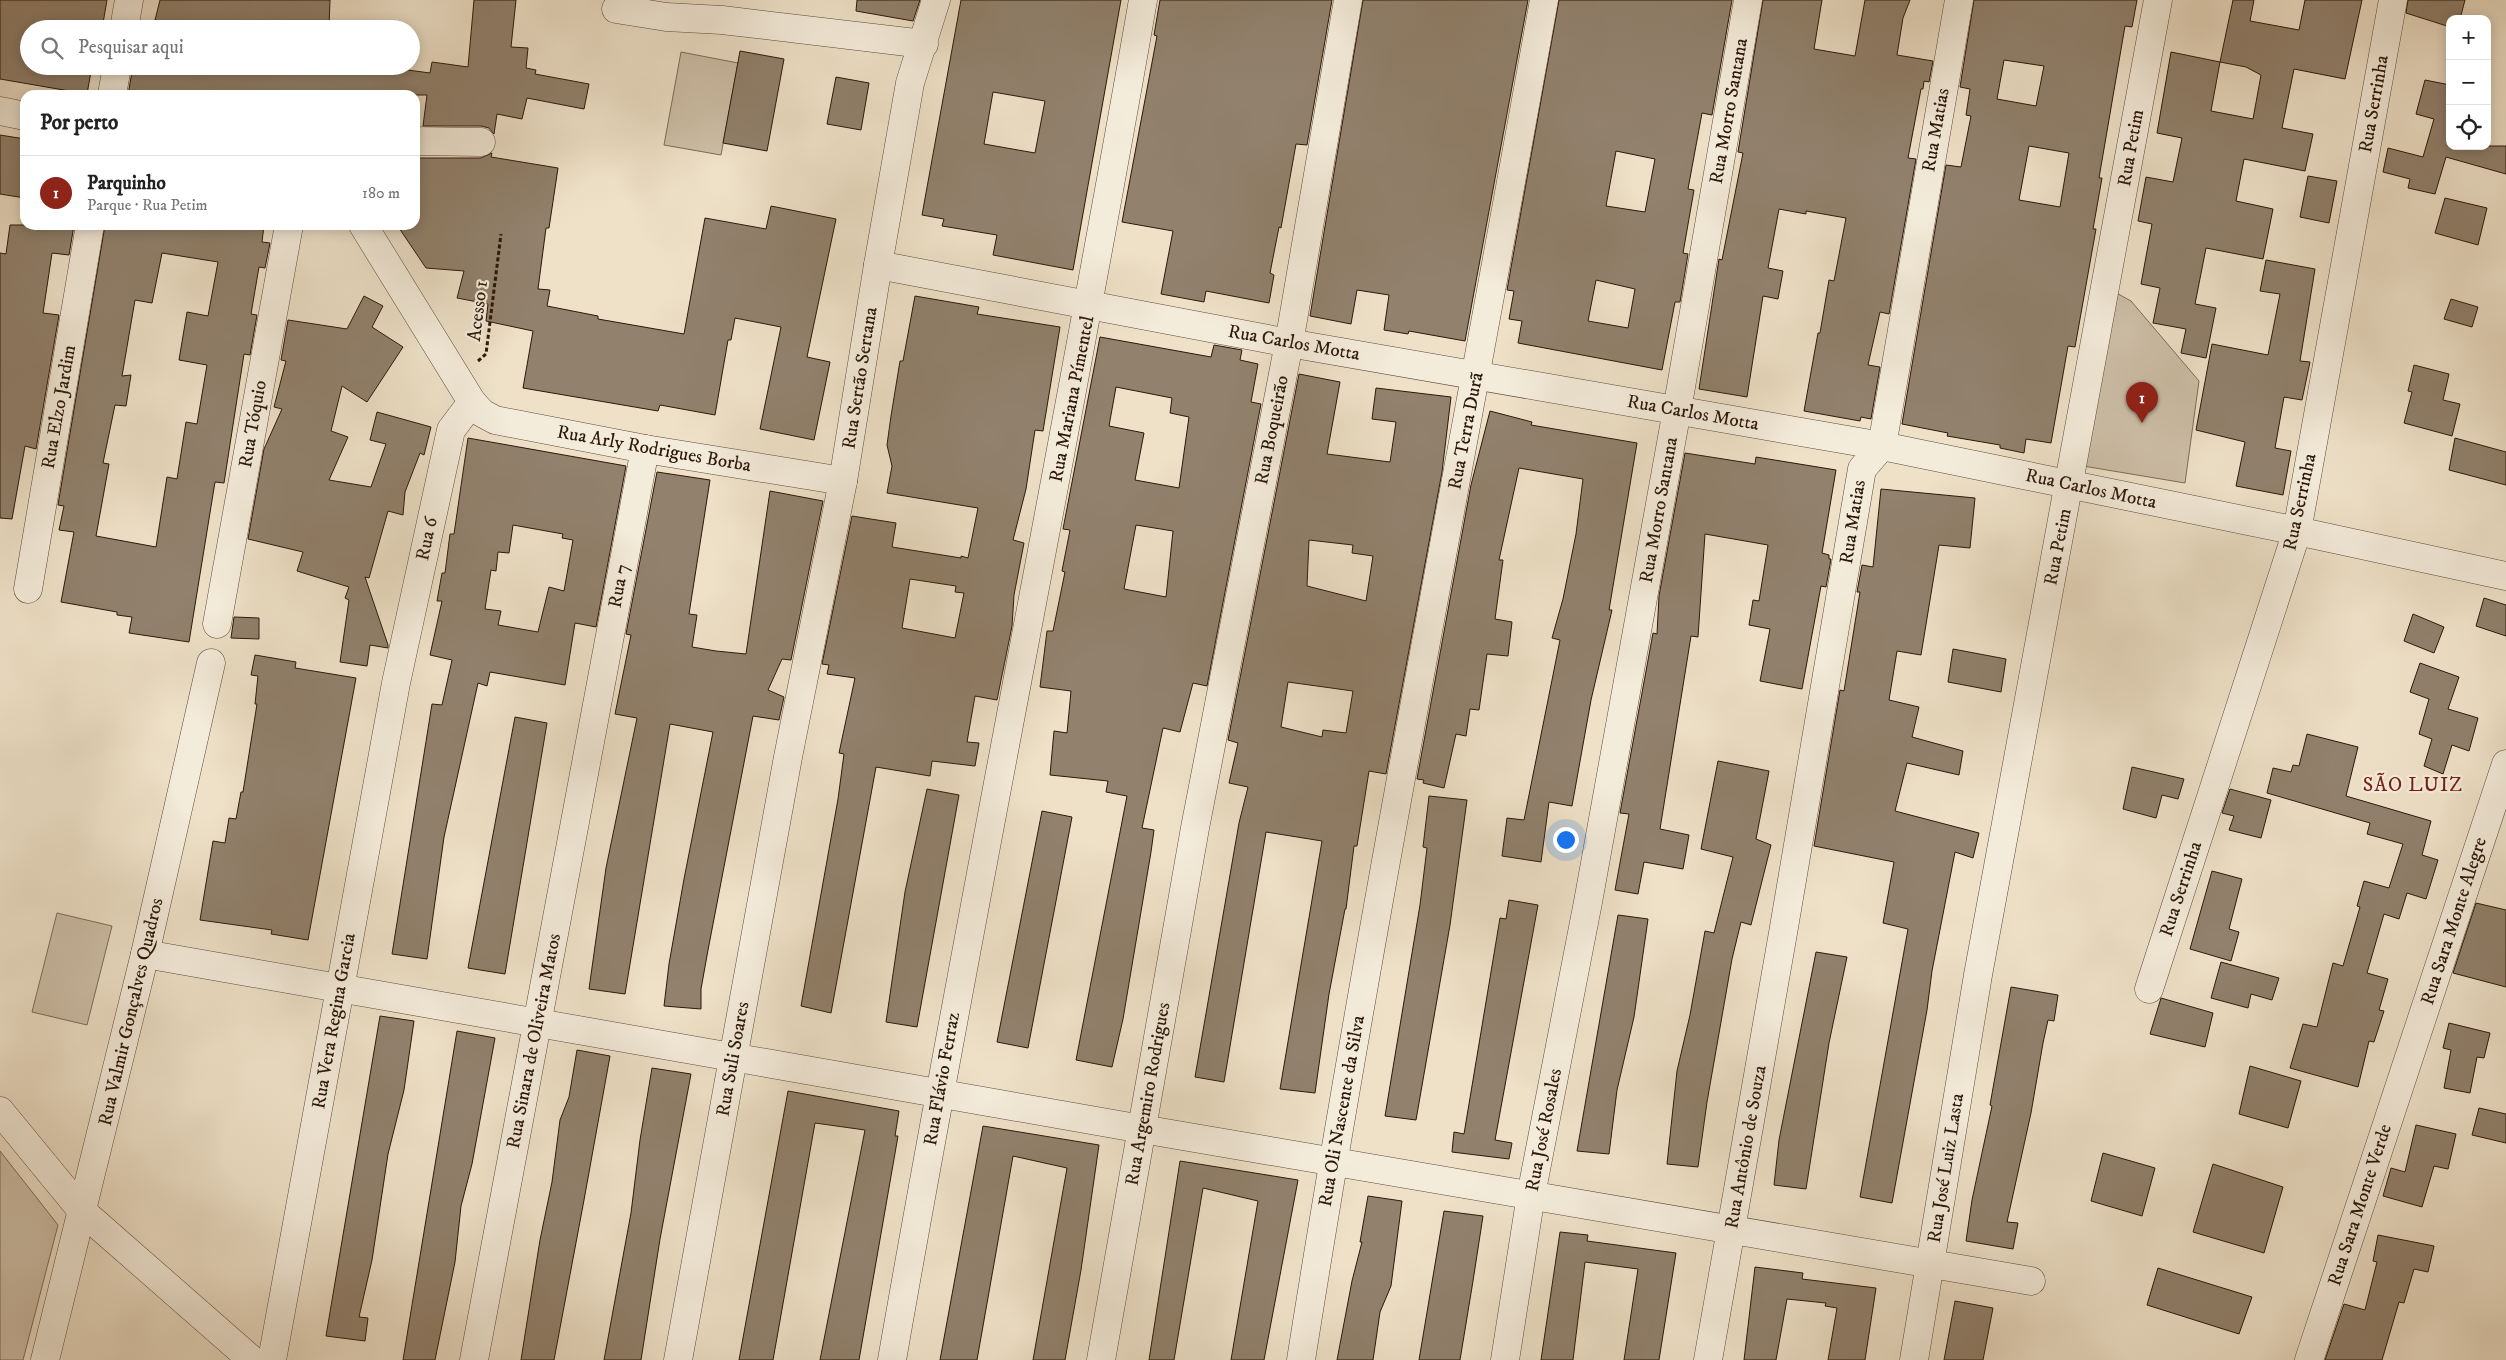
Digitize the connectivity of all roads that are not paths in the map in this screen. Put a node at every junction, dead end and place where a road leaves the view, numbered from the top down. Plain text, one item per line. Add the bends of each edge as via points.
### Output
1 (129, 0) edge
2 (936, 0) edge
3 (1143, 0) edge
4 (1348, 0) edge
5 (1544, 0) edge
6 (1748, 0) edge
7 (1959, 0) edge
8 (2158, 0) edge
9 (2393, 0) edge
10 (616, 9) dead end
11 (724, 10) edge
12 (126, 20) edge
13 (924, 44) junction
14 (115, 75) edge
15 (113, 90) edge
16 (0, 111) edge
17 (20, 115) edge
18 (420, 141) edge
19 (481, 142) dead end
20 (89, 230) edge
21 (287, 230) edge
22 (365, 230) edge
23 (878, 265) junction
24 (1090, 306) junction
25 (1289, 343) junction
26 (1477, 375) junction
27 (472, 402) junction
28 (1678, 410) junction
29 (1882, 446) junction
30 (645, 449) junction
31 (843, 481) junction
32 (2070, 485) junction
33 (2297, 531) junction
34 (2506, 576) edge
35 (28, 589) dead end
36 (217, 624) dead end
37 (211, 663) dead end
38 (396, 683) joint
39 (593, 723) joint
40 (788, 757) joint
41 (2506, 764) edge
42 (995, 798) joint
43 (1195, 828) joint
44 (1385, 862) joint
45 (1588, 902) joint
46 (1783, 933) joint
47 (146, 954) junction
48 (1978, 975) joint
49 (2149, 989) dead end
50 (340, 990) junction
51 (537, 1024) junction
52 (2411, 1049) joint
53 (733, 1058) junction
54 (938, 1093) junction
55 (0, 1111) edge
56 (1142, 1129) junction
57 (1332, 1160) junction
58 (1531, 1194) junction
59 (83, 1212) junction
60 (1732, 1229) junction
61 (1930, 1264) junction
62 (2031, 1280) dead end
63 (45, 1360) edge
64 (252, 1360) edge
65 (272, 1360) edge
66 (474, 1360) edge
67 (678, 1360) edge
68 (892, 1360) edge
69 (1101, 1360) edge
70 (1301, 1360) edge
71 (1505, 1360) edge
72 (1708, 1360) edge
73 (1914, 1360) edge
74 (2309, 1360) edge

1 - 12 street
2 - 13 street, Rua Sertão Sertana
3 - 24 street, Rua Mariana Pímentel
4 - 25 street, Rua Boqueirão
5 - 26 street, Rua Terra Durã
6 - 28 street, Rua Morro Santana
7 - 29 street, Rua Matias
8 - 32 street, Rua Petim
9 - 33 street, Rua Serrinha
10 - 11 street via 666,17
11 - 13 street
13 - 23 street, Rua Sertão Sertana via 910,83
14 - 15 street
16 - 17 street
18 - 19 street
20 - 35 street, Rua Elzo Jardim
21 - 36 street, Rua Tóquio
22 - 27 street
23 - 24 street, Rua Carlos Motta
23 - 31 street, Rua Sertão Sertana
24 - 25 street, Rua Carlos Motta
24 - 42 street, Rua Mariana Pímentel
25 - 26 street, Rua Carlos Motta
25 - 43 street, Rua Boqueirão
26 - 28 street, Rua Carlos Motta
26 - 44 street, Rua Terra Durã
27 - 30 street, Rua Arly Rodrigues Borba via 495,420
27 - 38 street, Rua 6 via 451,430
28 - 29 street, Rua Carlos Motta
28 - 45 street, Rua Morro Santana
29 - 32 street, Rua Carlos Motta
29 - 46 street, Rua Matias via 1862,469
30 - 31 street, Rua Arly Rodrigues Borba
30 - 39 street, Rua 7
31 - 40 street, Rua Sertão Sertana
32 - 33 street, Rua Carlos Motta
32 - 48 street, Rua Petim
33 - 34 street, Rua Carlos Motta
33 - 49 street, Rua Serrinha
37 - 47 street, Rua Valmir Gonçalves Quadros
38 - 50 street, Rua Vera Regina Garcia
39 - 51 street, Rua Sinara de Oliveira Matos
40 - 53 street, Rua Suli Soares
41 - 52 street, Rua Sara Monte Alegre
42 - 54 street, Rua Flávio Ferraz
43 - 56 street, Rua Argemiro Rodrigues
44 - 57 street, Rua Oli Nascente da Silva
45 - 58 street, Rua José Rosales
46 - 60 street, Rua Antônio de Souza
47 - 50 street
47 - 59 street, Rua Valmir Gonçalves Quadros
48 - 61 street, Rua José Luiz Lasta
50 - 51 street
50 - 65 street, Rua Vera Regina Garcia
51 - 53 street
51 - 66 street, Rua Sinara de Oliveira Matos
52 - 74 street, Rua Sara Monte Verde
53 - 54 street
53 - 67 street, Rua Suli Soares
54 - 56 street
54 - 68 street, Rua Flávio Ferraz
55 - 59 street
56 - 57 street
56 - 69 street, Rua Argemiro Rodrigues
57 - 58 street
57 - 70 street, Rua Oli Nascente da Silva
58 - 60 street
58 - 71 street, Rua José Rosales
59 - 63 street, Rua Valmir Gonçalves Quadros
59 - 64 street
60 - 61 street
60 - 72 street, Rua Antônio de Souza
61 - 62 street
61 - 73 street, Rua José Luiz Lasta

